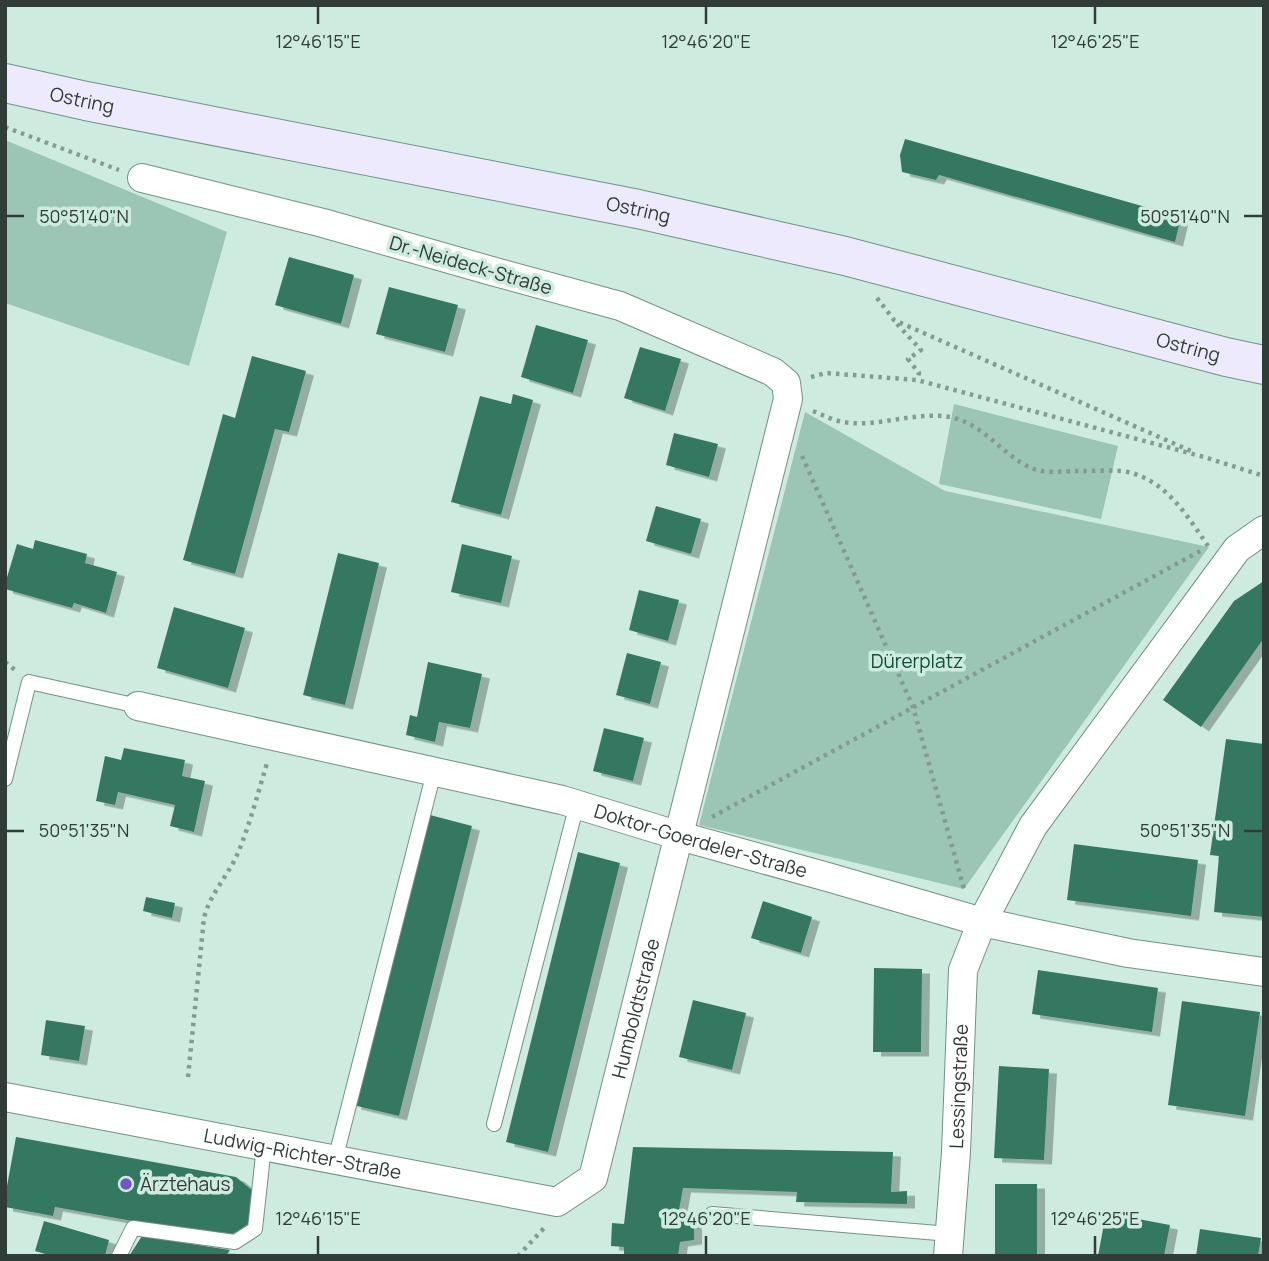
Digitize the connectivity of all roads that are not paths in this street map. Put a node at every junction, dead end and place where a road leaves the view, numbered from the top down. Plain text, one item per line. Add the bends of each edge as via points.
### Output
1 (5, 83) edge
2 (142, 178) road end
3 (1264, 365) edge
4 (1263, 530) edge
5 (138, 706) joint
6 (434, 772) junction
7 (5, 779) edge
8 (577, 804) junction
9 (680, 836) junction
10 (982, 922) junction
11 (1264, 972) edge
12 (5, 1097) edge
13 (494, 1124) dead end
14 (264, 1146) junction
15 (335, 1160) junction
16 (593, 1178) joint
17 (712, 1214) dead end
18 (949, 1245) edge
19 (119, 1256) edge

1 - 3 main road, Ostring via 612,204 845,256
2 - 9 street, Dr.-Neideck-Straße via 620,306 773,372 786,400
4 - 10 street via 1237,549 1033,826
5 - 6 street, Doktor-Goerdeler-Straße
5 - 7 lane via 29,682
6 - 8 street, Doktor-Goerdeler-Straße
6 - 15 lane
8 - 9 street, Doktor-Goerdeler-Straße
8 - 13 lane
9 - 10 street, Doktor-Goerdeler-Straße
9 - 16 street, Humboldtstraße
10 - 11 street, Doktor-Goerdeler-Straße via 1128,953
10 - 18 street, Lessingstraße via 962,970
12 - 14 street, Ludwig-Richter-Straße
14 - 15 street, Ludwig-Richter-Straße
14 - 19 lane via 255,1229 235,1242 133,1228
15 - 16 street, Ludwig-Richter-Straße via 557,1202
17 - 18 lane

